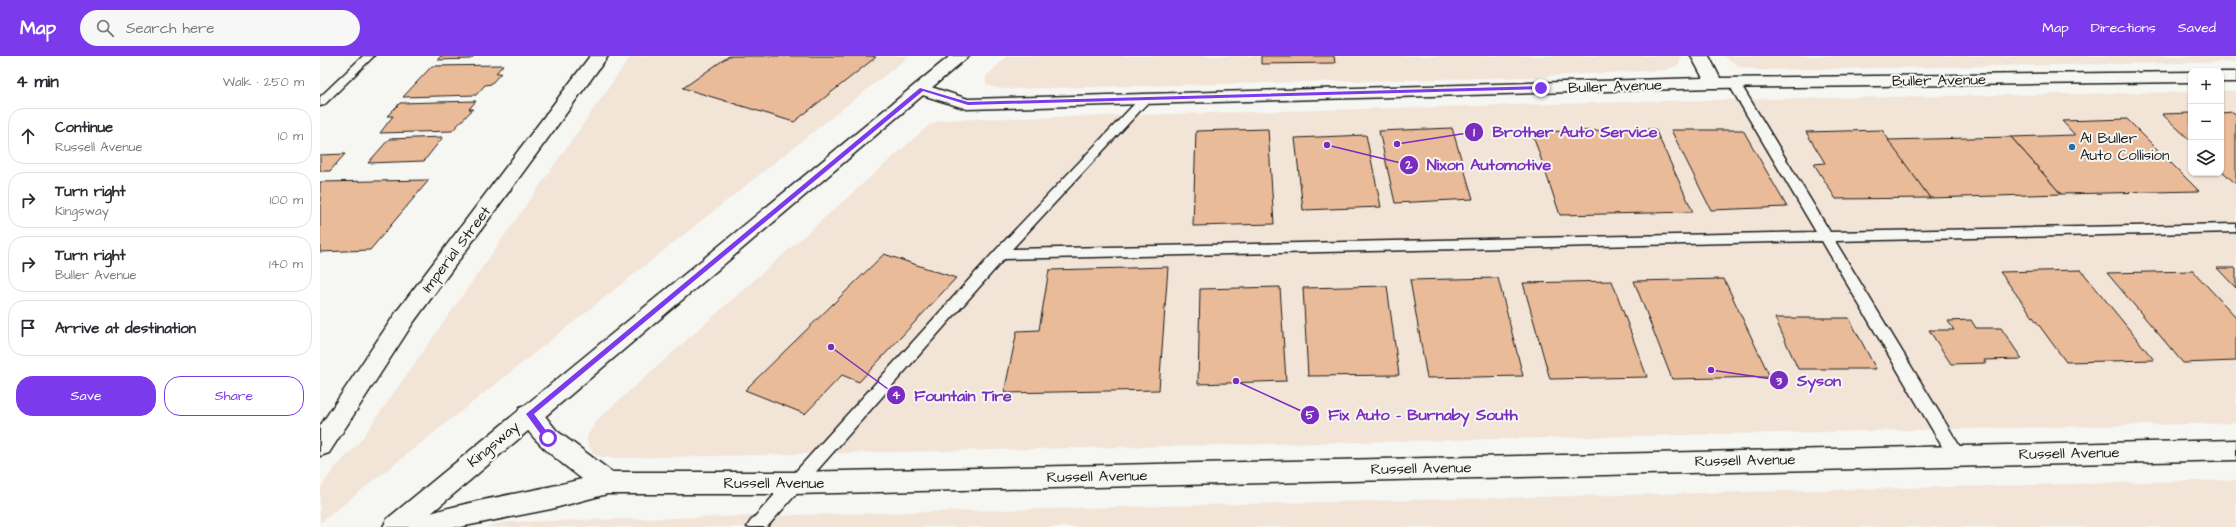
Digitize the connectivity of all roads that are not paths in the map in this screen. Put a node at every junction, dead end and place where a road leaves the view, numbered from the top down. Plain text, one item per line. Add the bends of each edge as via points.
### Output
1 (369, 56) edge
2 (599, 56) edge
3 (960, 56) edge
4 (1700, 56) edge
5 (2188, 77) edge
6 (2224, 77) edge
7 (2236, 77) edge
8 (1714, 83) junction
9 (1734, 83) junction
10 (922, 89) junction
11 (1145, 99) junction
12 (320, 103) edge
13 (2236, 228) edge
14 (1825, 236) junction
15 (1000, 254) junction
16 (529, 414) junction
17 (320, 446) edge
18 (2236, 450) edge
19 (1956, 455) junction
20 (607, 483) junction
21 (795, 483) junction
22 (396, 527) edge
23 (422, 527) edge
24 (756, 527) edge

1 - 12 lane
2 - 17 street, Imperial Street via 405,317
3 - 10 street, Kingsway
4 - 8 street
5 - 9 street, Buller Avenue
6 - 7 street
8 - 9 street, Buller Avenue
8 - 11 street, Buller Avenue
9 - 14 lane
10 - 11 street, Buller Avenue via 968,104
10 - 16 street, Kingsway
11 - 15 lane
13 - 14 lane
14 - 15 lane
14 - 19 lane
15 - 21 lane
16 - 20 street via 548,438
16 - 22 street, Kingsway
18 - 19 street, Russell Avenue
19 - 21 street, Russell Avenue
20 - 21 street, Russell Avenue
20 - 23 street, Russell Avenue via 551,498 465,514
21 - 24 lane

